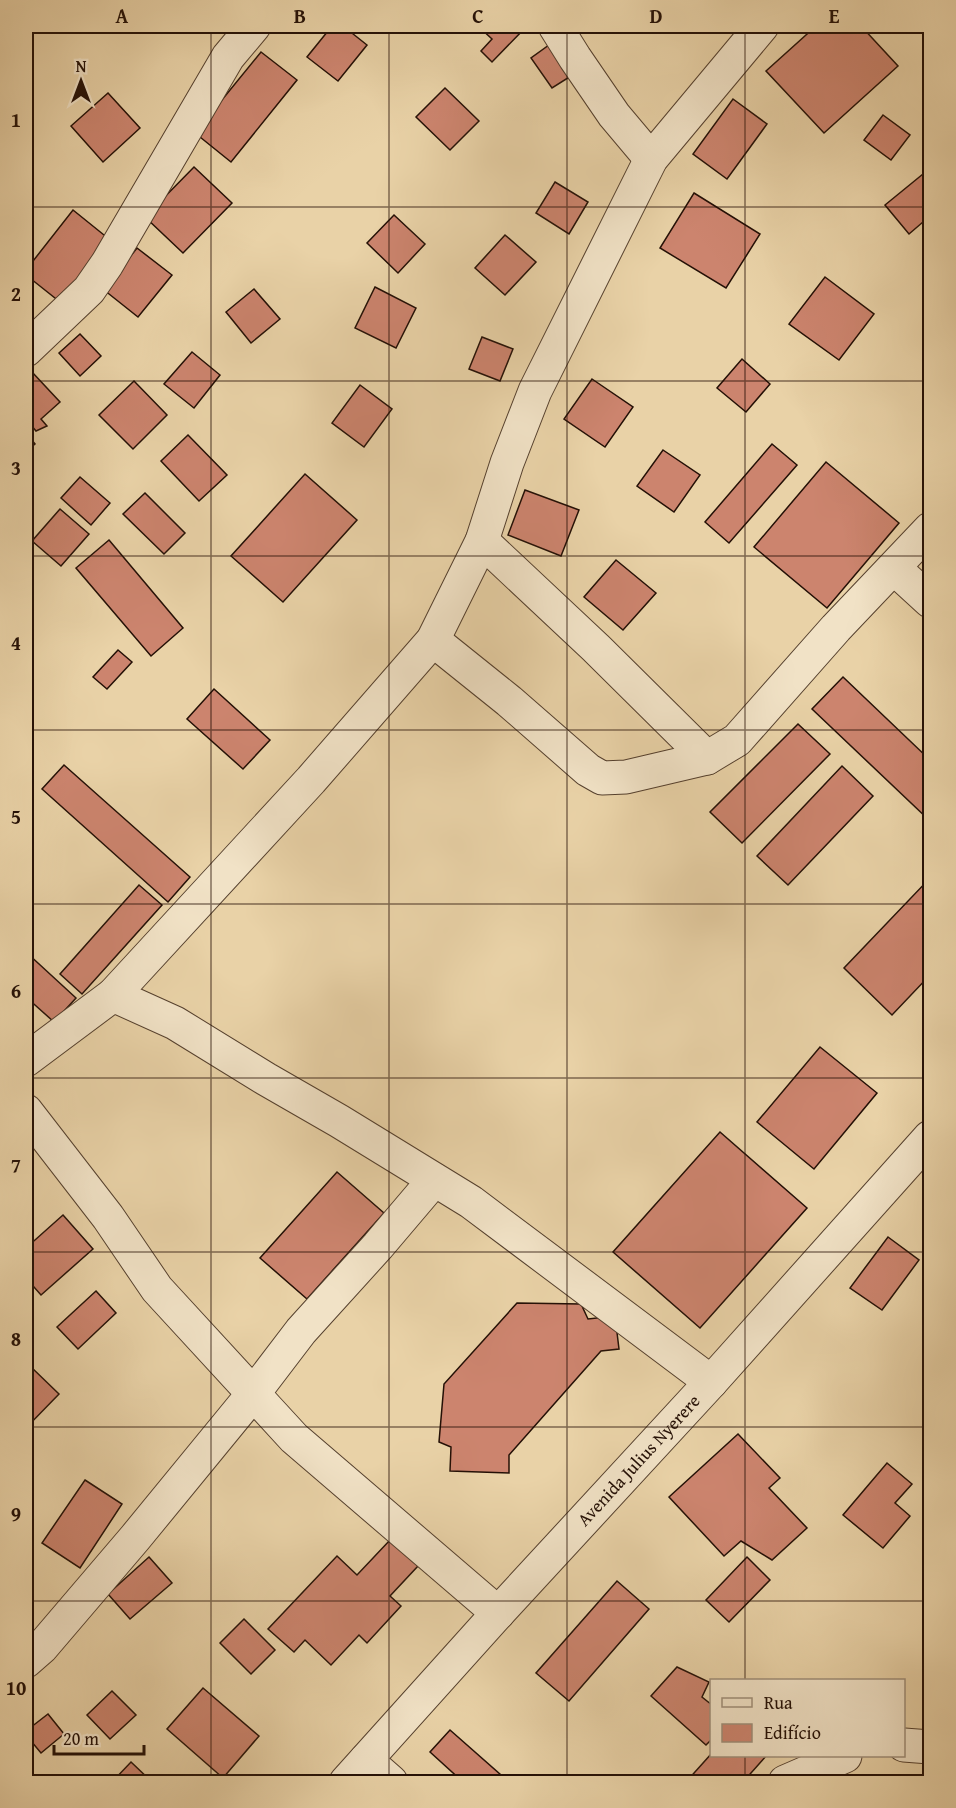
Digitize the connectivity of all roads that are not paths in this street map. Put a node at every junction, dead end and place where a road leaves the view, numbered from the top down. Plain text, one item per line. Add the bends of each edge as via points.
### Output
1 (254, 26) edge
2 (555, 26) edge
3 (762, 26) edge
4 (651, 159) junction
5 (26, 350) edge
6 (930, 529) edge
7 (482, 541) junction
8 (894, 568) junction
9 (930, 601) edge
10 (433, 640) junction
11 (707, 758) junction
12 (113, 995) junction
13 (26, 1060) edge
14 (26, 1111) edge
15 (930, 1137) edge
16 (434, 1180) junction
17 (711, 1382) junction
18 (253, 1394) junction
19 (498, 1613) junction
20 (26, 1661) edge
21 (905, 1745) edge
22 (930, 1747) edge
23 (841, 1757) edge
24 (356, 1771) edge
25 (391, 1782) edge
26 (785, 1782) edge

1 - 5 street via 228,57 89,290
2 - 4 street via 614,115
3 - 4 street
4 - 7 street via 535,391
6 - 8 street
7 - 10 street
7 - 11 street
8 - 9 street
8 - 11 street via 737,740
10 - 11 street via 588,770 603,778 626,777
10 - 12 street via 311,780
12 - 13 street
12 - 16 street via 175,1023
14 - 18 street via 108,1217 157,1289
15 - 17 street, Avenida Julius Nyerere
16 - 17 street via 471,1202
16 - 18 street via 301,1331
17 - 19 street, Avenida Julius Nyerere
18 - 19 street via 294,1438
18 - 20 street via 135,1538
19 - 24 street, Avenida Julius Nyerere
21 - 22 street
23 - 26 street
24 - 25 street

